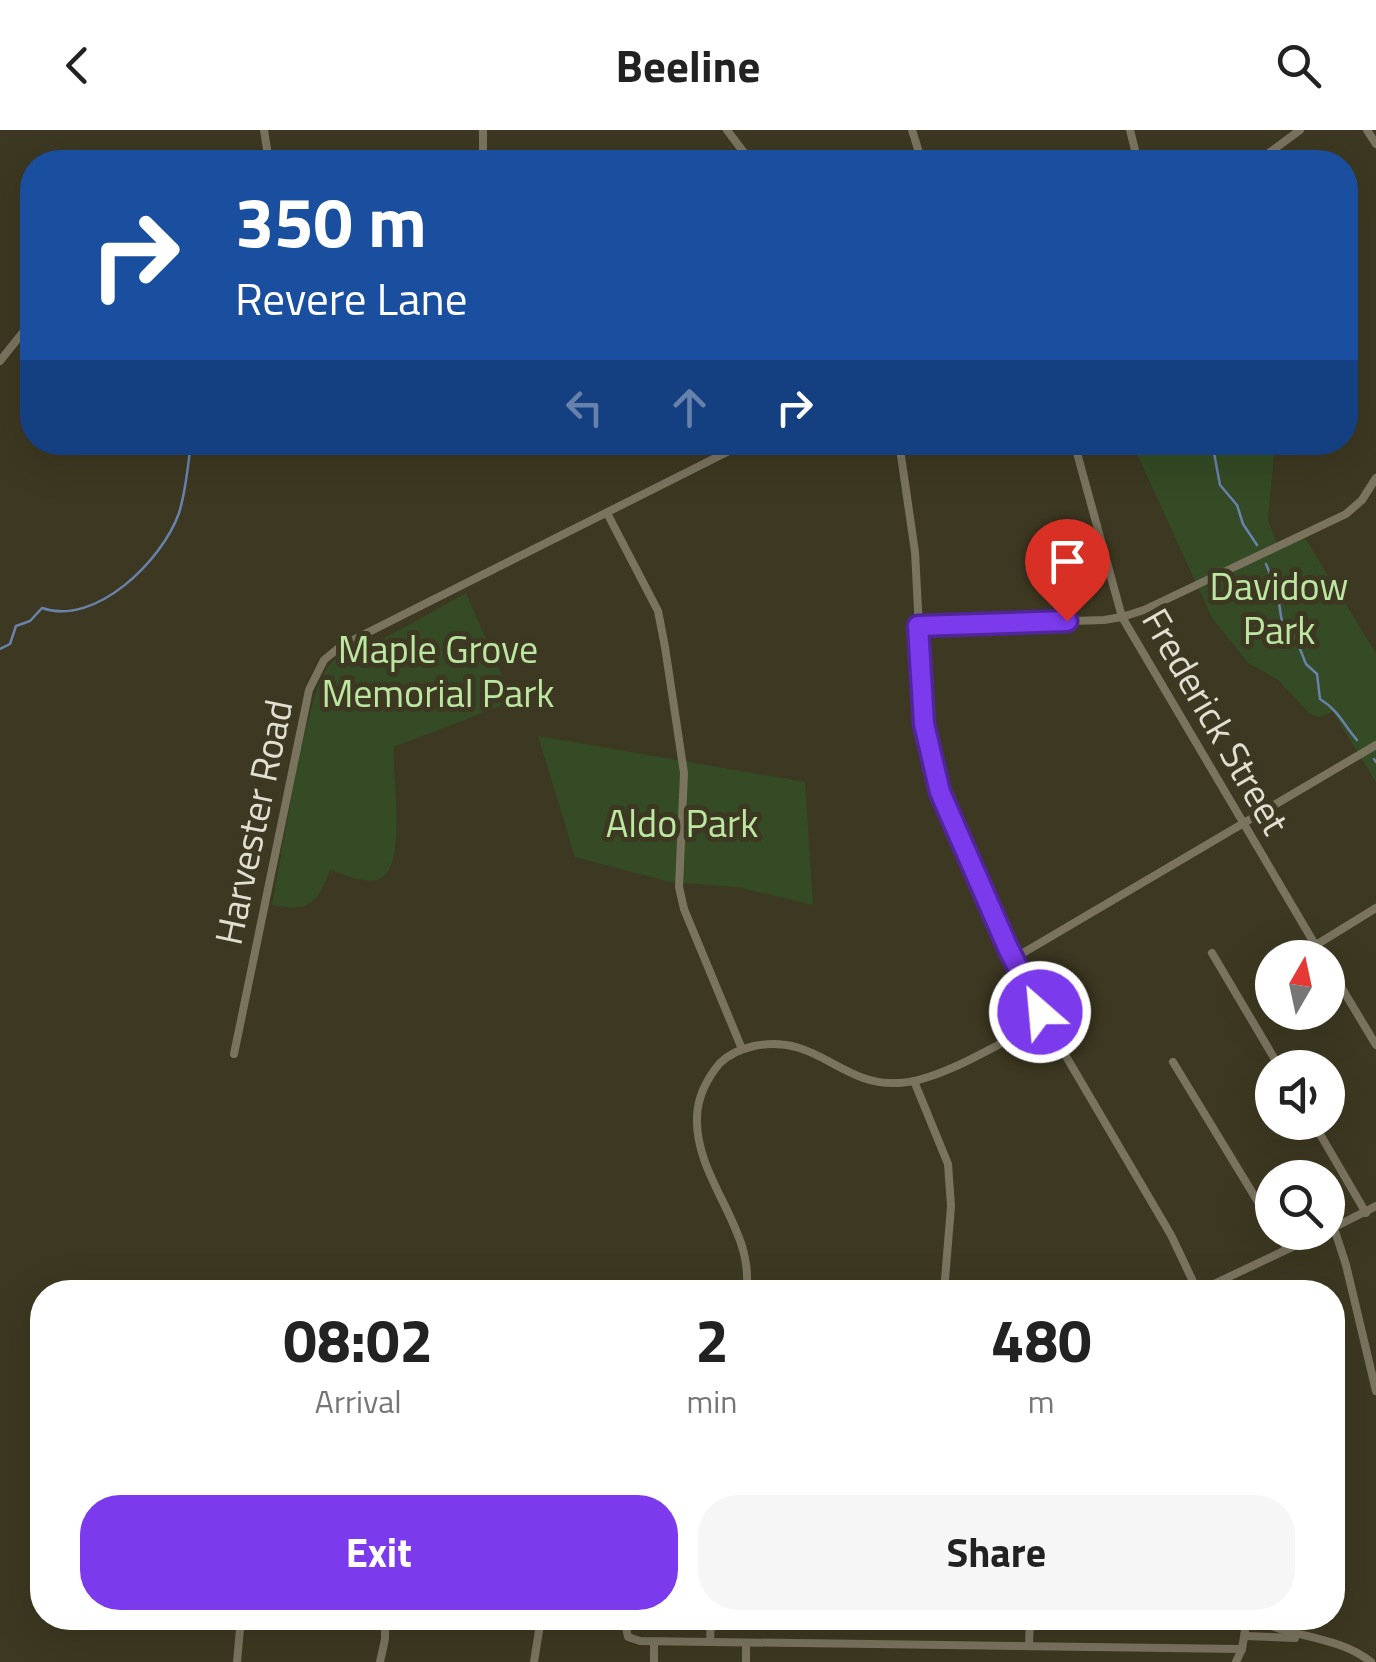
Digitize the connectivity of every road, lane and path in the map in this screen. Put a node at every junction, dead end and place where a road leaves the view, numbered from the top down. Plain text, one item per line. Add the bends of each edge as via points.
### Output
1 (1300, 130) edge
2 (1366, 130) edge
3 (1376, 144) edge
4 (1273, 150) edge
5 (20, 336) edge
6 (0, 361) edge
7 (721, 455) edge
8 (901, 455) edge
9 (1078, 455) edge
10 (1376, 478) edge
11 (608, 512) junction
12 (1122, 617) junction
13 (918, 626) junction
14 (1376, 745) edge
15 (1243, 822) junction
16 (1376, 908) edge
17 (1312, 940) edge
18 (1325, 940) edge
19 (1212, 952) dead end
20 (1013, 959) junction
21 (1345, 993) edge
22 (1045, 1020) junction
23 (1376, 1045) edge
24 (742, 1049) junction
25 (1269, 1050) edge
26 (234, 1054) dead end
27 (1173, 1062) dead end
28 (914, 1081) junction
29 (1323, 1140) edge
30 (1255, 1197) edge
31 (1376, 1206) edge
32 (1366, 1213) junction
33 (1345, 1222) edge
34 (1285, 1250) edge
35 (1339, 1250) edge
36 (747, 1280) edge
37 (945, 1280) edge
38 (1192, 1280) edge
39 (1223, 1280) edge
40 (1376, 1390) edge
41 (240, 1630) edge
42 (386, 1630) edge
43 (539, 1630) edge
44 (627, 1630) edge
45 (710, 1630) edge
46 (1030, 1630) edge
47 (1247, 1630) edge
48 (1284, 1630) edge
49 (1245, 1636) junction
50 (1304, 1637) junction
51 (710, 1640) junction
52 (654, 1642) junction
53 (746, 1643) junction
54 (1029, 1646) junction
55 (1242, 1648) junction
56 (237, 1662) edge
57 (380, 1662) edge
58 (534, 1662) edge
59 (654, 1662) edge
60 (746, 1662) edge
61 (1236, 1662) edge
62 (1371, 1662) edge

1 - 4 street
2 - 3 street
5 - 6 street
7 - 11 street, Harvester Road
8 - 13 street
9 - 12 street, Frederick Street
10 - 12 street via 1346,514
11 - 24 street via 658,611 684,773 679,888
11 - 26 street, Harvester Road via 341,646 316,672
12 - 13 street
12 - 15 street, Frederick Street
13 - 20 street via 924,724 940,792
14 - 15 street
15 - 17 street, Frederick Street
15 - 20 street
16 - 18 street
19 - 25 street
20 - 22 street
21 - 23 street
22 - 28 street
22 - 38 street
24 - 28 street via 781,1042 876,1082
24 - 36 street via 708,1080 696,1117 708,1166 748,1264
27 - 30 street
28 - 37 street via 948,1164
29 - 32 street
31 - 32 street
32 - 33 street
34 - 39 street
35 - 40 street
41 - 56 street
42 - 57 street
43 - 58 street
44 - 52 street
45 - 51 street
46 - 54 street
47 - 49 street
48 - 50 street
49 - 50 street
49 - 55 street
50 - 62 street via 1352,1649
51 - 52 street
51 - 53 street
52 - 59 street
53 - 54 street
53 - 60 street
54 - 55 street
55 - 61 street

